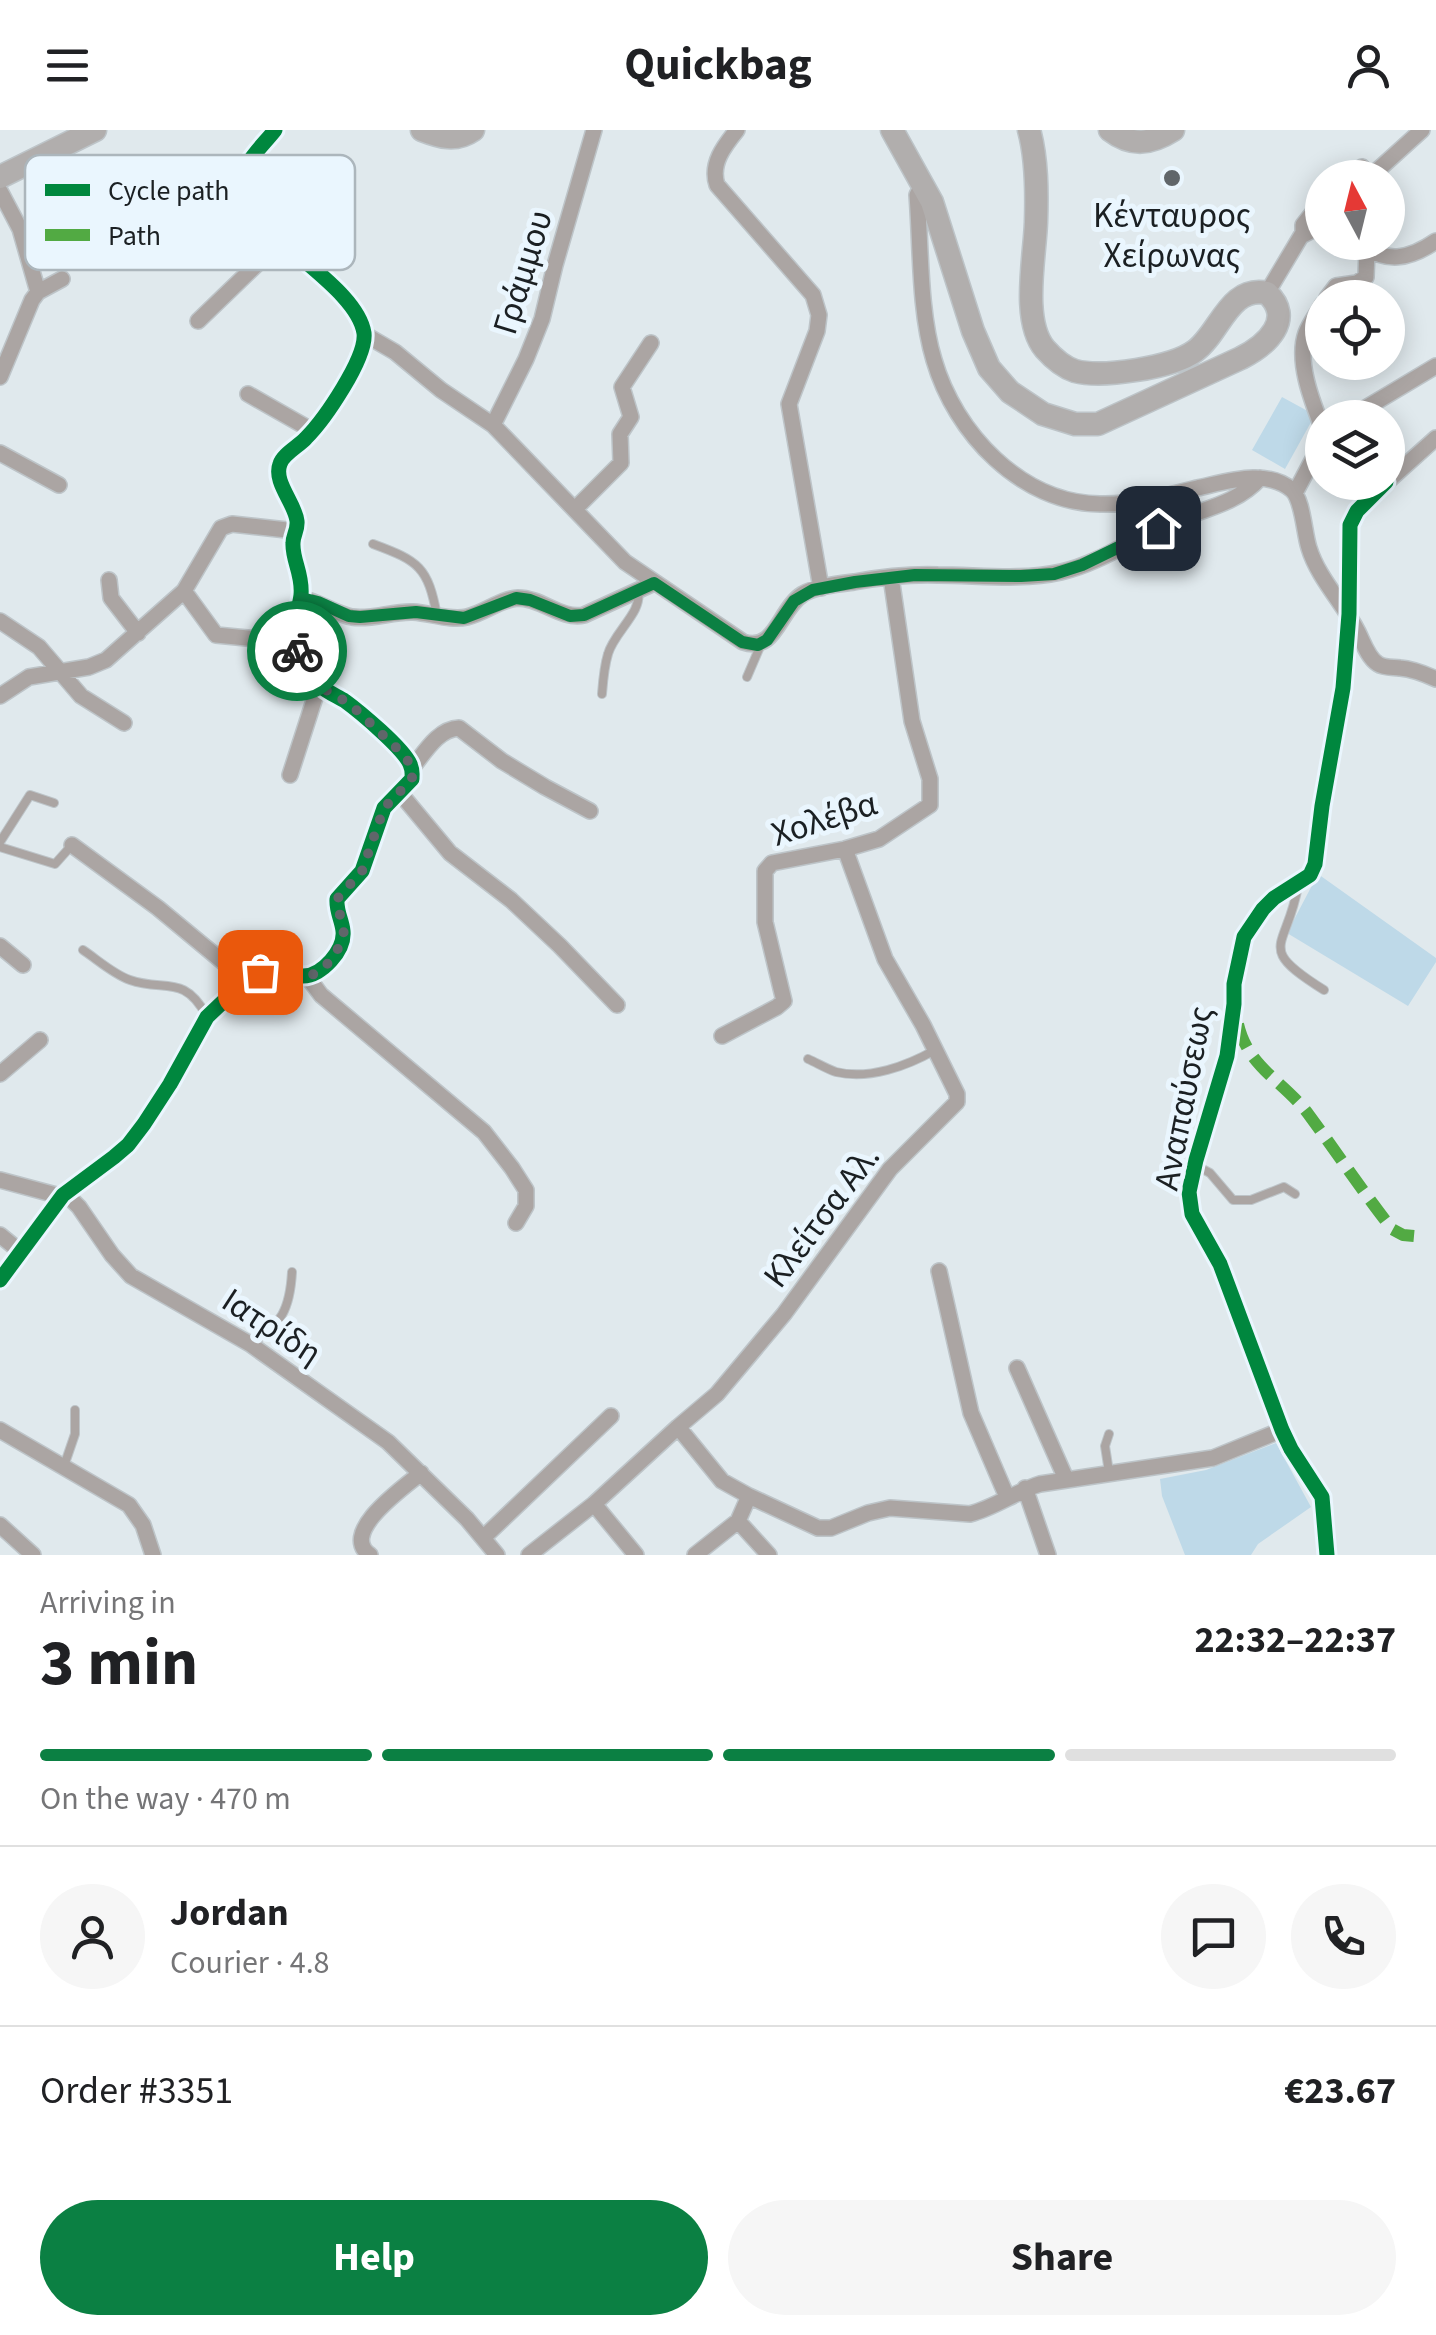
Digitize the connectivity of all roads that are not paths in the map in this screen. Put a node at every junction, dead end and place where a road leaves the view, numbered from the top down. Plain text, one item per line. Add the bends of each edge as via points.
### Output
1 (96, 130) edge
2 (275, 130) edge
3 (422, 130) edge
4 (473, 130) edge
5 (594, 130) edge
6 (736, 130) edge
7 (892, 130) edge
8 (1029, 130) edge
9 (1110, 130) edge
10 (1173, 130) edge
11 (1422, 130) edge
12 (45, 155) edge
13 (255, 155) edge
14 (1382, 160) edge
15 (25, 165) edge
16 (0, 177) edge
17 (923, 183) junction
18 (0, 191) edge
19 (1305, 222) edge
20 (1303, 234) joint
21 (1436, 240) edge
22 (25, 246) edge
23 (1405, 256) edge
24 (32, 270) edge
25 (250, 270) edge
26 (315, 270) edge
27 (62, 280) dead end
28 (38, 292) junction
29 (1267, 293) junction
30 (198, 320) dead end
31 (364, 334) junction
32 (651, 343) dead end
33 (1436, 366) edge
34 (0, 377) edge
35 (248, 394) dead end
36 (1379, 400) edge
37 (494, 426) junction
38 (314, 430) junction
39 (1436, 438) edge
40 (0, 452) edge
41 (1405, 466) edge
42 (1305, 474) edge
43 (1260, 478) junction
44 (59, 485) dead end
45 (1295, 493) junction
46 (1368, 500) edge
47 (575, 509) junction
48 (296, 531) junction
49 (374, 544) dead end
50 (891, 577) junction
51 (109, 580) dead end
52 (654, 583) junction
53 (821, 588) junction
54 (184, 590) junction
55 (638, 591) junction
56 (301, 598) junction
57 (1349, 614) junction
58 (438, 616) junction
59 (0, 620) edge
60 (138, 633) junction
61 (293, 637) junction
62 (762, 642) junction
63 (62, 671) junction
64 (747, 677) dead end
65 (1436, 679) edge
66 (319, 686) junction
67 (602, 694) dead end
68 (0, 696) edge
69 (124, 723) dead end
70 (412, 768) junction
71 (290, 775) dead end
72 (400, 793) junction
73 (54, 804) dead end
74 (590, 811) dead end
75 (0, 845) edge
76 (72, 845) joint
77 (845, 849) junction
78 (1299, 882) junction
79 (0, 946) edge
80 (83, 950) dead end
81 (23, 966) dead end
82 (308, 976) junction
83 (243, 985) junction
84 (1324, 990) dead end
85 (617, 1005) dead end
86 (207, 1017) junction
87 (722, 1036) dead end
88 (40, 1040) dead end
89 (935, 1050) junction
90 (808, 1059) dead end
91 (0, 1074) edge
92 (1194, 1165) junction
93 (0, 1180) edge
94 (1296, 1194) dead end
95 (63, 1195) junction
96 (516, 1223) dead end
97 (0, 1234) edge
98 (22, 1253) junction
99 (939, 1271) dead end
100 (292, 1272) dead end
101 (0, 1280) edge
102 (250, 1344) junction
103 (1016, 1368) dead end
104 (75, 1410) dead end
105 (612, 1416) dead end
106 (678, 1427) junction
107 (0, 1430) edge
108 (1282, 1430) junction
109 (1109, 1434) dead end
110 (64, 1466) junction
111 (1109, 1472) junction
112 (421, 1473) junction
113 (1066, 1479) junction
114 (1025, 1488) junction
115 (749, 1496) junction
116 (1007, 1497) junction
117 (594, 1504) junction
118 (738, 1521) junction
119 (0, 1525) edge
120 (483, 1538) junction
121 (32, 1555) edge
122 (153, 1555) edge
123 (370, 1555) edge
124 (497, 1555) edge
125 (529, 1555) edge
126 (636, 1555) edge
127 (696, 1555) edge
128 (770, 1555) edge
129 (1048, 1555) edge
130 (1326, 1555) edge

1 - 12 main road
2 - 13 street
3 - 4 main road via 453,138
5 - 37 street, Γράμμου via 542,319
6 - 53 street via 714,168 717,185 817,306 817,331 789,404
7 - 17 main road
8 - 29 main road via 1036,198 1033,322 1040,342 1064,366 1105,372 1180,359 1207,340 1237,299
9 - 10 main road via 1141,143
11 - 14 street
15 - 16 main road
17 - 29 main road via 984,360 1010,392 1056,419 1105,422 1251,353 1278,324
17 - 43 street via 917,195 933,359 959,413 992,457 1028,484 1088,504
18 - 22 street
19 - 20 street
20 - 29 street
21 - 23 street
24 - 28 street
25 - 30 street
26 - 31 street via 338,291
27 - 28 street
28 - 34 street
31 - 37 street
31 - 38 street via 346,382
32 - 47 street via 622,387 631,417 620,434 620,463
33 - 36 street
35 - 38 street
37 - 47 street
38 - 48 street via 279,466
39 - 41 street, Αναπαύσεως
40 - 44 street
42 - 45 street
43 - 45 street
43 - 50 street via 1237,498 1062,572
45 - 57 street via 1310,552
46 - 57 street, Αναπαύσεως via 1349,532
47 - 52 street
48 - 54 street via 221,528
48 - 56 street
49 - 58 lane via 416,564
50 - 53 street
50 - 77 street, Χολέβα via 912,721 932,800 886,836
51 - 60 street via 111,598
52 - 55 street
52 - 62 street via 742,642
53 - 62 street via 794,601
54 - 60 street
54 - 61 street via 216,635
55 - 58 street via 580,616 516,598 464,618
55 - 67 lane via 637,608 608,653
56 - 58 street via 349,616
56 - 61 street
57 - 65 street via 1380,665
57 - 78 street, Αναπαύσεως via 1344,688 1315,864
59 - 63 street
60 - 63 street via 106,660
61 - 66 street
62 - 64 lane
63 - 68 street via 29,677
63 - 69 street via 81,696
66 - 70 street via 350,704
66 - 71 street
70 - 72 street
70 - 74 street via 442,733 459,728
72 - 82 street via 380,814 362,871 337,899 342,939 326,966
72 - 85 street via 450,853 511,900
73 - 75 lane via 30,795
75 - 76 lane via 55,864
76 - 83 street via 158,908
77 - 87 street, Χολέβα via 766,868 766,931 784,1000
77 - 89 street, Κλείτσα Αλ. via 885,959
78 - 84 lane via 1279,947 1291,968
78 - 92 street, Αναπαύσεως via 1262,908 1244,936 1227,1056
79 - 81 street
80 - 86 lane via 129,980 184,990
82 - 83 street via 267,970
82 - 96 street via 321,995 484,1132 526,1190
83 - 86 street
86 - 95 street via 128,1144
88 - 91 street
89 - 90 lane via 857,1074
89 - 106 street, Κλείτσα Αλ. via 957,1102 890,1169 744,1366
92 - 94 lane via 1233,1200 1284,1187
92 - 108 street, Αναπαύσεως via 1192,1214 1220,1264
93 - 95 street
95 - 98 street
95 - 102 street, Ιατρίδη via 131,1276
97 - 98 street
98 - 101 street
99 - 116 street via 971,1413
100 - 102 lane via 280,1321
102 - 112 street, Ιατρίδη
103 - 113 street
104 - 110 lane
105 - 120 street
106 - 115 street via 716,1476
106 - 117 street, Κλείτσα Αλ.
107 - 110 street
108 - 111 street via 1213,1458
108 - 130 street, Αναπαύσεως via 1322,1497
109 - 111 lane
110 - 122 street via 135,1511
111 - 113 street
112 - 120 street, Ιατρίδη
112 - 123 street via 365,1527 360,1544
113 - 114 street
114 - 116 street
114 - 129 street
115 - 116 street via 822,1529 890,1508 970,1514
115 - 118 street
117 - 125 street, Κλείτσα Αλ.
117 - 126 street
118 - 127 street
118 - 128 street
119 - 121 street
120 - 124 street, Ιατρίδη

